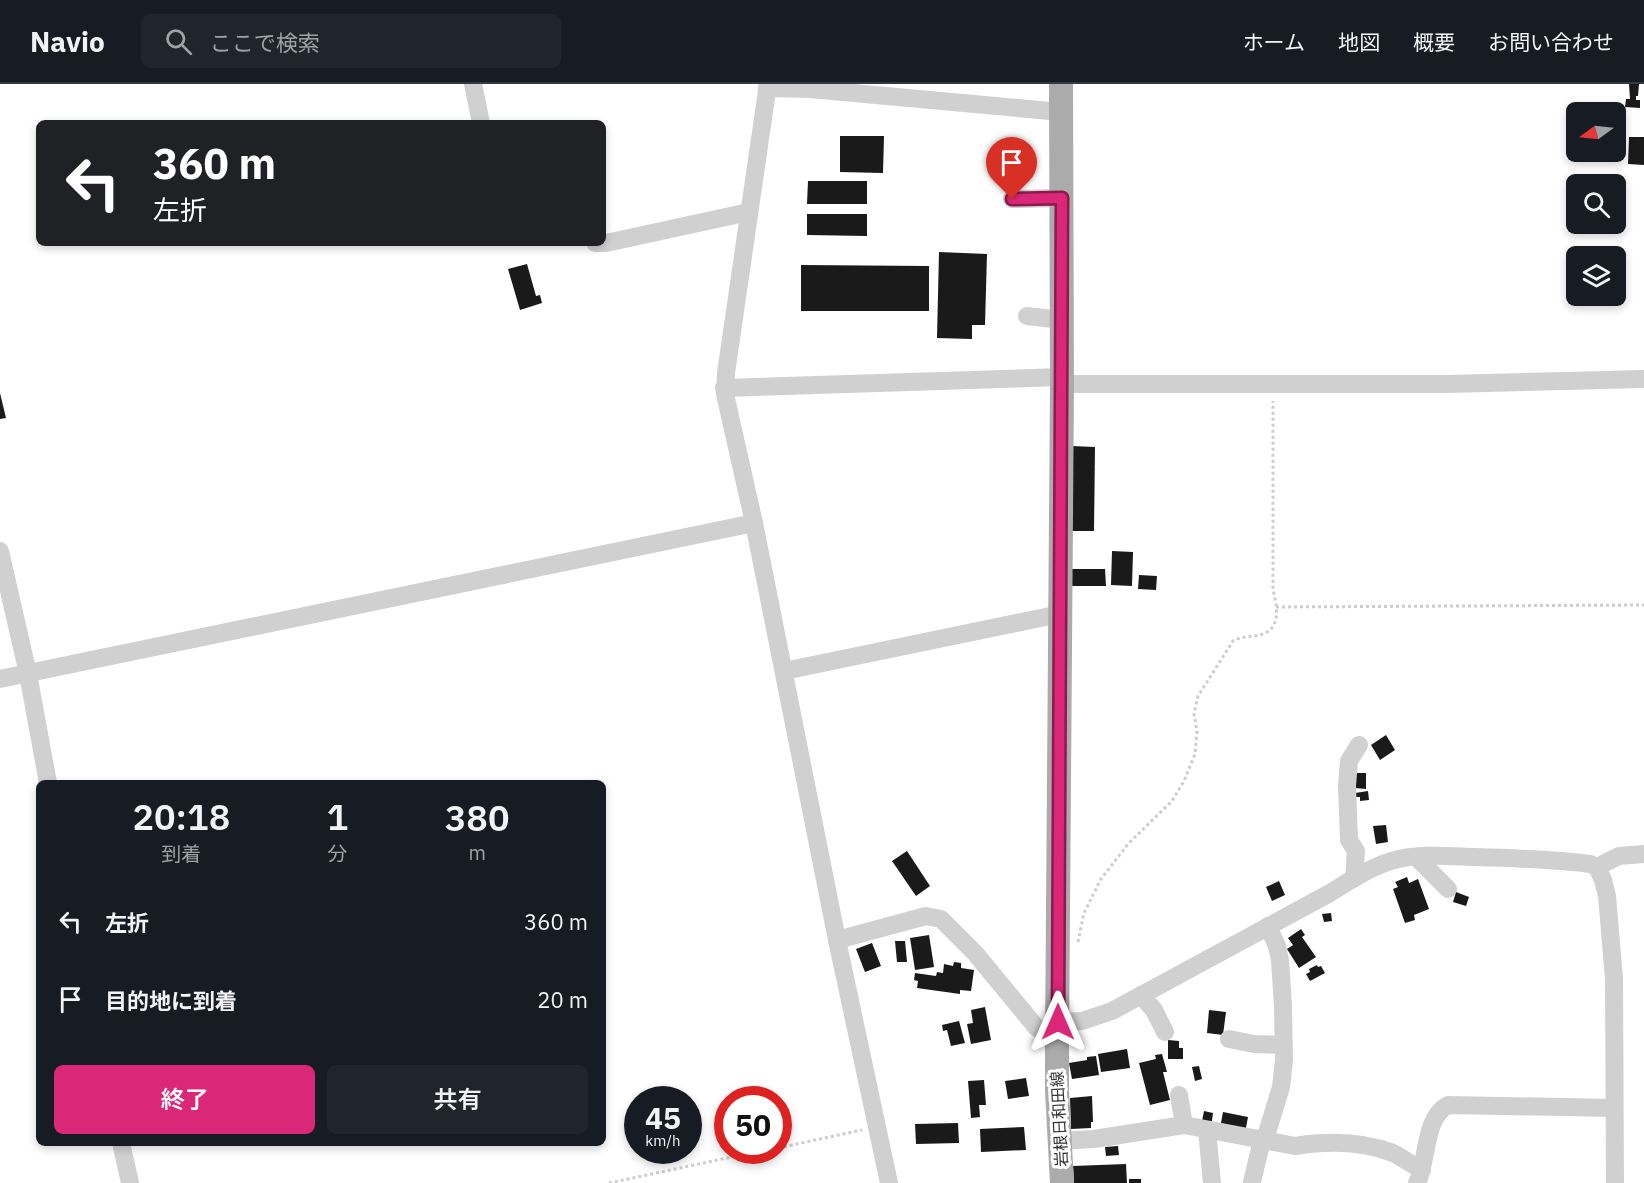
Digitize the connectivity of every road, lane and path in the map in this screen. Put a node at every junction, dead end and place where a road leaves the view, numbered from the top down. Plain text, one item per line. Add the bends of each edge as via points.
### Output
1 (473, 84) edge
2 (1061, 84) edge
3 (768, 86) edge
4 (1061, 112) junction
5 (480, 120) edge
6 (1062, 198) junction
7 (1012, 199) dead end
8 (750, 212) junction
9 (606, 243) edge
10 (1027, 316) dead end
11 (1061, 320) junction
12 (1644, 379) edge
13 (1061, 380) junction
14 (1273, 384) junction
15 (724, 388) junction
16 (754, 523) junction
17 (0, 551) edge
18 (1644, 605) edge
19 (1276, 607) junction
20 (1060, 614) junction
21 (784, 671) junction
22 (28, 674) junction
23 (0, 679) edge
24 (1359, 745) dead end
25 (47, 780) edge
26 (1644, 854) edge
27 (1416, 857) junction
28 (1597, 867) junction
29 (1354, 878) junction
30 (1448, 889) dead end
31 (1268, 926) junction
32 (837, 940) junction
33 (1077, 946) dead end
34 (1142, 995) junction
35 (1057, 1031) junction
36 (1165, 1032) dead end
37 (1229, 1039) dead end
38 (1283, 1045) junction
39 (1179, 1095) dead end
40 (1614, 1108) junction
41 (1184, 1125) junction
42 (878, 1127) junction
43 (1207, 1130) junction
44 (1262, 1140) junction
45 (1060, 1141) junction
46 (792, 1145) edge
47 (122, 1146) edge
48 (714, 1161) edge
49 (1419, 1177) edge
50 (1252, 1182) edge
51 (130, 1183) edge
52 (609, 1183) edge
53 (890, 1183) edge
54 (1062, 1183) edge
55 (1212, 1183) edge
56 (1615, 1183) edge

1 - 5 street
2 - 4 main road, 岩根日和田線
3 - 4 street
3 - 8 street
4 - 6 main road, 岩根日和田線
6 - 7 street
6 - 11 main road, 岩根日和田線
8 - 9 street
8 - 15 street
10 - 11 street
11 - 13 main road, 岩根日和田線
12 - 14 street
13 - 14 street
13 - 15 street
13 - 20 main road, 岩根日和田線
14 - 19 path
15 - 16 street
16 - 21 street
16 - 22 street
17 - 22 street
18 - 19 path
19 - 33 path via 1277,617 1265,634 1233,641 1198,696 1194,714 1195,754 1184,781 1172,801 1128,844 1101,879 1084,913
20 - 21 street
20 - 35 main road, 岩根日和田線
21 - 32 street
22 - 23 street
22 - 25 street
24 - 29 street via 1349,761 1347,786 1349,840 1356,851
26 - 28 street via 1619,855
27 - 28 street via 1539,859
27 - 29 street via 1394,860
27 - 30 street
28 - 40 street via 1607,897 1614,979
29 - 31 street
31 - 34 street
31 - 38 street via 1280,960
32 - 35 street via 926,916 941,919 975,953 1036,1028
32 - 42 street
34 - 35 street via 1112,1011
34 - 36 street
35 - 45 main road, 岩根日和田線
37 - 38 street
38 - 44 street via 1281,1087
39 - 41 street
40 - 49 street via 1448,1105 1434,1118
40 - 56 street
41 - 43 street
41 - 45 street
42 - 46 path
42 - 53 street
43 - 44 street
43 - 55 street
44 - 49 street via 1294,1146 1363,1144 1394,1154
44 - 50 street
45 - 54 main road, 岩根日和田線
47 - 51 street
48 - 52 path

